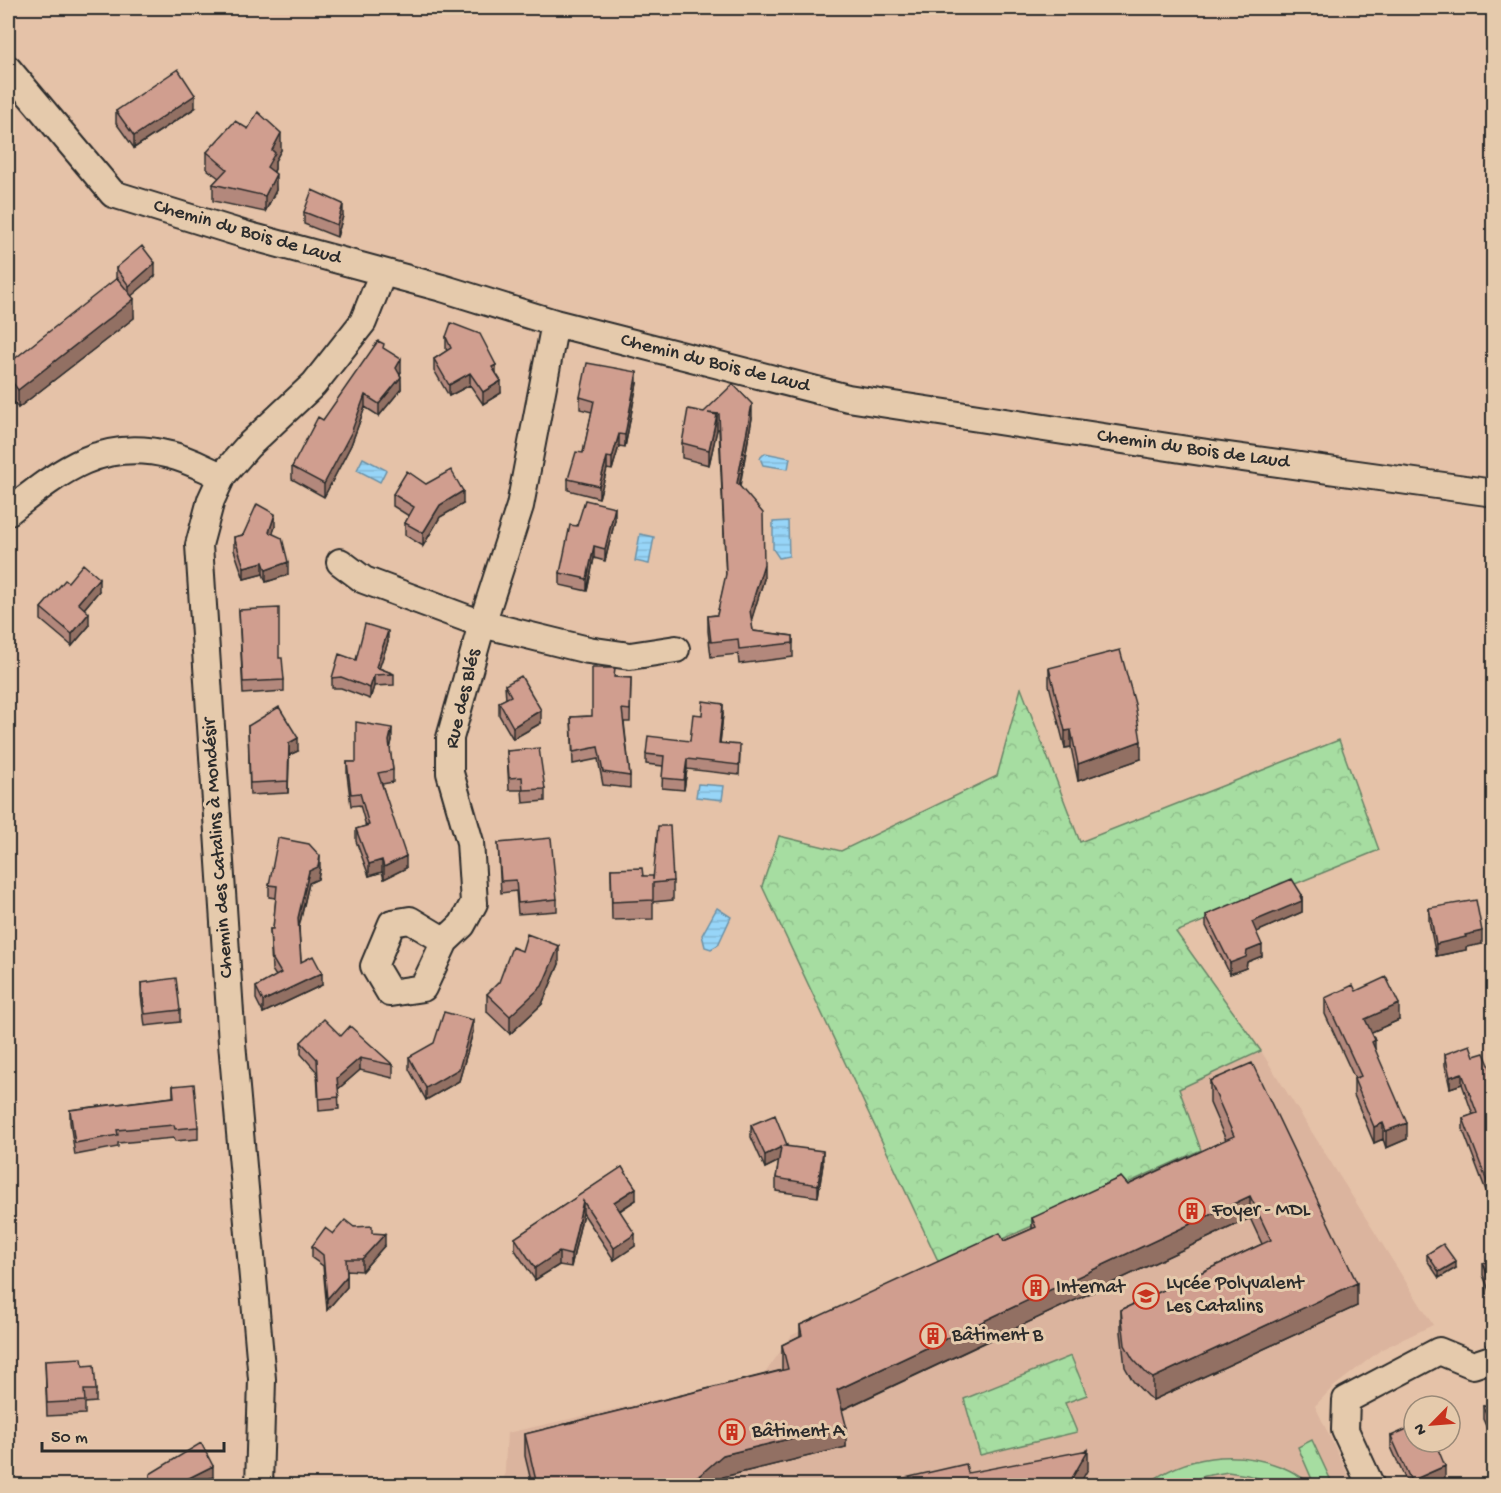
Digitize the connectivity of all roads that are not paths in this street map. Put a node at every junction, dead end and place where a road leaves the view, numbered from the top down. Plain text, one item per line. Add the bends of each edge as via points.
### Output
1 (8, 69) edge
2 (383, 272) junction
3 (555, 323) junction
4 (222, 476) junction
5 (1494, 493) edge
6 (8, 512) edge
7 (340, 562) dead end
8 (482, 624) junction
9 (676, 649) dead end
10 (445, 941) dead end
11 (1494, 1358) edge
12 (259, 1485) edge
13 (1371, 1485) edge

1 - 2 street, Chemin du Bois de Laud via 113,194
2 - 3 street, Chemin du Bois de Laud
2 - 4 street, Chemin des Catalins à Mondésir via 363,322 314,384
3 - 5 street, Chemin du Bois de Laud via 848,398
3 - 8 street, Rue des Blés via 520,506
4 - 6 street via 172,455 146,450 99,453 51,478
4 - 12 street, Chemin des Catalins à Mondésir via 199,545 232,1043 262,1378
7 - 8 street, Rue des Blés via 364,580
8 - 9 street, Rue des Blés via 588,650 630,656
8 - 10 street, Rue des Blés via 450,738 450,773 470,842 474,903 462,925
11 - 13 street via 1473,1365 1439,1351 1346,1400 1345,1430

